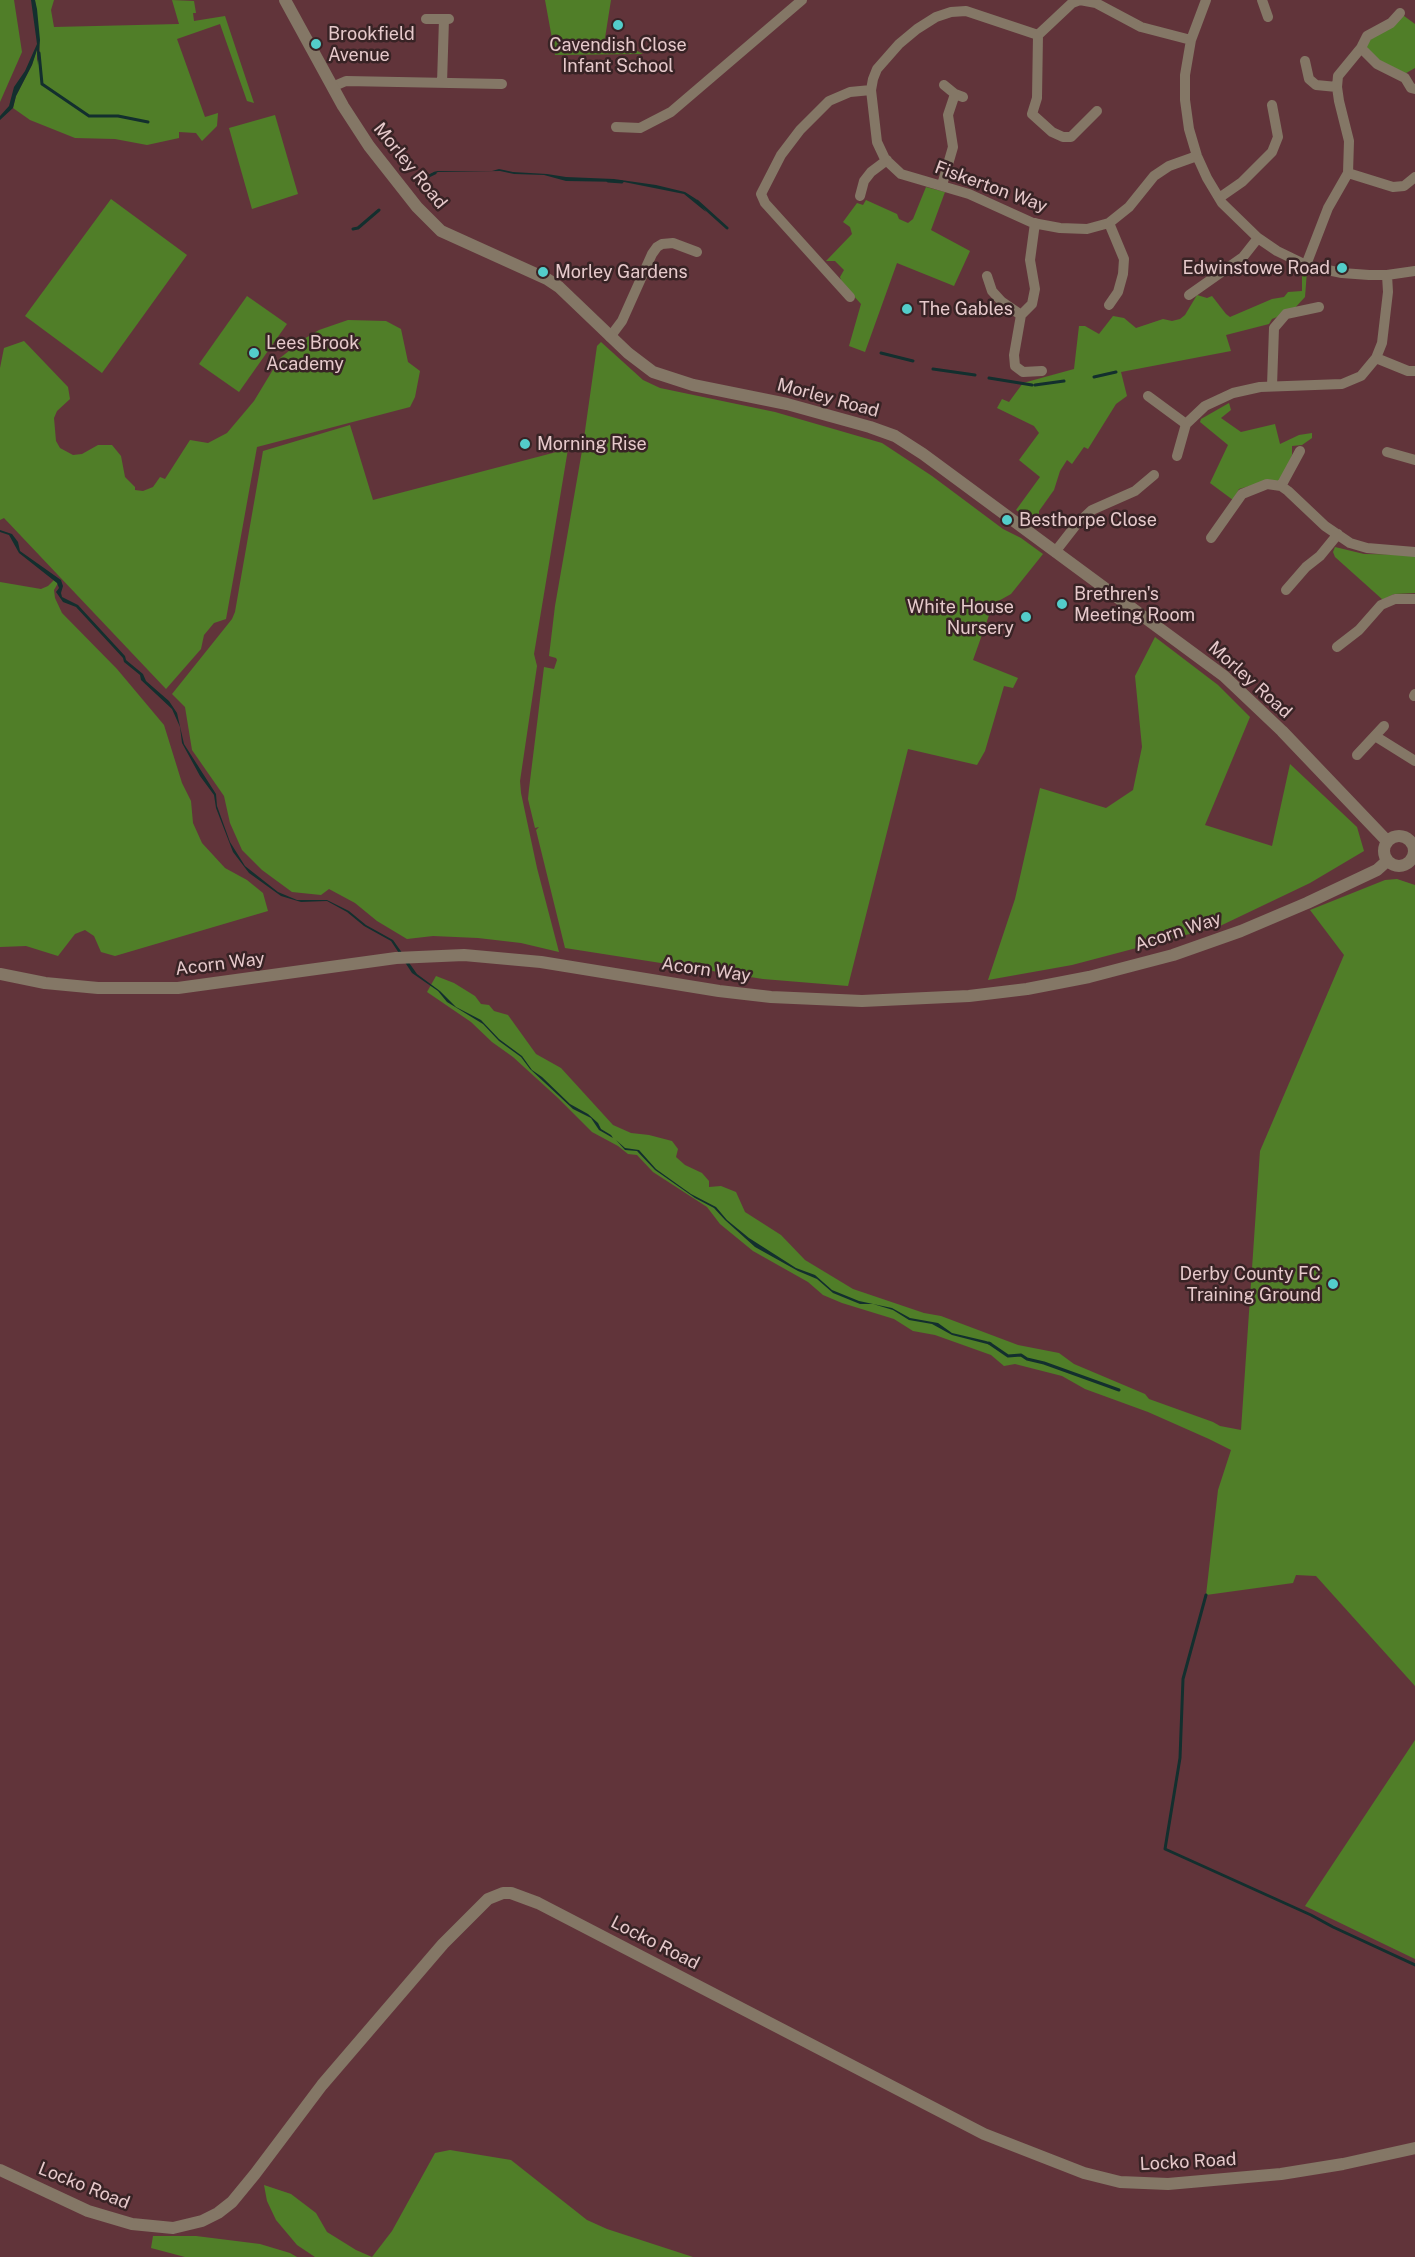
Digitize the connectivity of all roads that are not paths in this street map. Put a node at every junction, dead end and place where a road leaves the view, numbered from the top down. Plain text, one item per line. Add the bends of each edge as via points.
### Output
1 (285, 0) edge
2 (971, 0) edge
3 (1206, 0) edge
4 (1262, 0) edge
5 (1095, 1) edge
6 (797, 2) edge
7 (966, 11) junction
8 (1400, 13) dead end
9 (1268, 17) dead end
10 (426, 20) dead end
11 (1038, 35) junction
12 (1191, 40) junction
13 (1361, 48) junction
14 (1305, 61) dead end
15 (442, 83) junction
16 (502, 84) dead end
17 (944, 85) dead end
18 (332, 87) junction
19 (1337, 87) junction
20 (1415, 89) edge
21 (871, 90) junction
22 (1272, 105) dead end
23 (1097, 111) dead end
24 (616, 127) dead end
25 (1197, 156) junction
26 (886, 160) junction
27 (1348, 173) junction
28 (1415, 177) edge
29 (942, 185) junction
30 (860, 196) dead end
31 (1219, 198) junction
32 (1109, 222) junction
33 (1035, 223) junction
34 (1258, 238) junction
35 (697, 252) dead end
36 (1306, 265) junction
37 (1415, 271) edge
38 (1387, 275) junction
39 (987, 276) dead end
40 (1189, 294) dead end
41 (850, 297) dead end
42 (1109, 305) dead end
43 (1319, 307) dead end
44 (1021, 315) junction
45 (610, 337) junction
46 (1376, 358) junction
47 (1042, 371) dead end
48 (1415, 371) edge
49 (1272, 386) junction
50 (1148, 396) dead end
51 (1186, 424) junction
52 (1300, 451) dead end
53 (1387, 452) dead end
54 (1177, 456) dead end
55 (1415, 460) edge
56 (1154, 475) dead end
57 (1281, 486) junction
58 (1338, 534) junction
59 (1211, 537) dead end
60 (1055, 552) junction
61 (1415, 552) edge
62 (1286, 590) dead end
63 (1415, 599) edge
64 (1337, 647) dead end
65 (1384, 726) dead end
66 (1375, 736) junction
67 (1357, 755) dead end
68 (1415, 761) edge
69 (1412, 837) edge
70 (1387, 841) junction
71 (1388, 861) junction
72 (1413, 863) edge
73 (0, 974) edge
74 (1415, 2148) edge
75 (0, 2170) edge

1 - 18 street, Morley Road
2 - 7 street
3 - 12 street
4 - 9 street
5 - 11 street via 1072,3
5 - 12 street via 1141,27
6 - 24 street via 671,112 640,128
7 - 11 street
7 - 21 street via 936,17 898,44 877,69
8 - 13 street via 1391,23 1367,36
10 - 15 street via 447,19
11 - 23 street via 1037,98 1032,114 1052,132 1071,137
12 - 25 street via 1185,100
13 - 19 street via 1338,76
13 - 20 street via 1377,64 1405,78
14 - 19 street via 1309,79 1316,85
15 - 16 street
15 - 18 street via 346,81
17 - 29 street via 959,96 948,116 953,147
18 - 45 street, Morley Road via 369,146 441,231 547,279
19 - 27 street via 1349,141
21 - 26 street via 877,142
21 - 41 street via 850,92 829,101 781,155 761,194 833,270
22 - 31 street via 1278,137 1272,152
25 - 31 street
25 - 32 street, Fiskerton Way via 1154,176 1129,207
26 - 29 street, Fiskerton Way via 901,174
26 - 30 street via 864,181
27 - 28 street via 1393,187 1404,186
27 - 36 street via 1328,208
29 - 33 street, Fiskerton Way
31 - 34 street
32 - 33 street, Fiskerton Way via 1087,229
32 - 42 street via 1124,259 1118,292
33 - 44 street via 1029,260 1035,289 1032,304
34 - 36 street
34 - 40 street via 1242,257
35 - 45 street via 673,243 657,247 622,321
36 - 38 street via 1342,273
37 - 38 street
38 - 46 street via 1382,343
39 - 44 street via 992,291
43 - 49 street via 1286,314 1274,328
44 - 47 street via 1015,366 1023,372
45 - 60 street, Morley Road via 638,362 669,378 807,409 895,436
46 - 48 street via 1408,372
46 - 49 street via 1361,376 1342,384
49 - 51 street via 1233,393 1205,406
50 - 51 street
51 - 54 street
52 - 57 street
53 - 55 street
56 - 60 street via 1147,489 1092,510
57 - 58 street
57 - 59 street via 1267,484 1242,494
58 - 61 street via 1367,548
58 - 62 street
60 - 70 street, Morley Road via 1224,676
63 - 64 street via 1395,599 1381,605
65 - 66 street
66 - 67 street
66 - 68 street
69 - 70 street via 1394,836
69 - 72 street
70 - 71 street via 1383,852
71 - 72 street via 1396,866
71 - 73 street, Acorn Way via 1307,903 1173,955 1089,977 969,996 862,1002 771,997 506,957 464,955 402,957 178,988 98,988
74 - 75 street, Locko Road via 1281,2174 1168,2184 1120,2182 1084,2173 984,2134 549,1908 523,1896 503,1893 488,1899 443,1944 322,2085 232,2202 218,2213 173,2228 132,2224 88,2211

